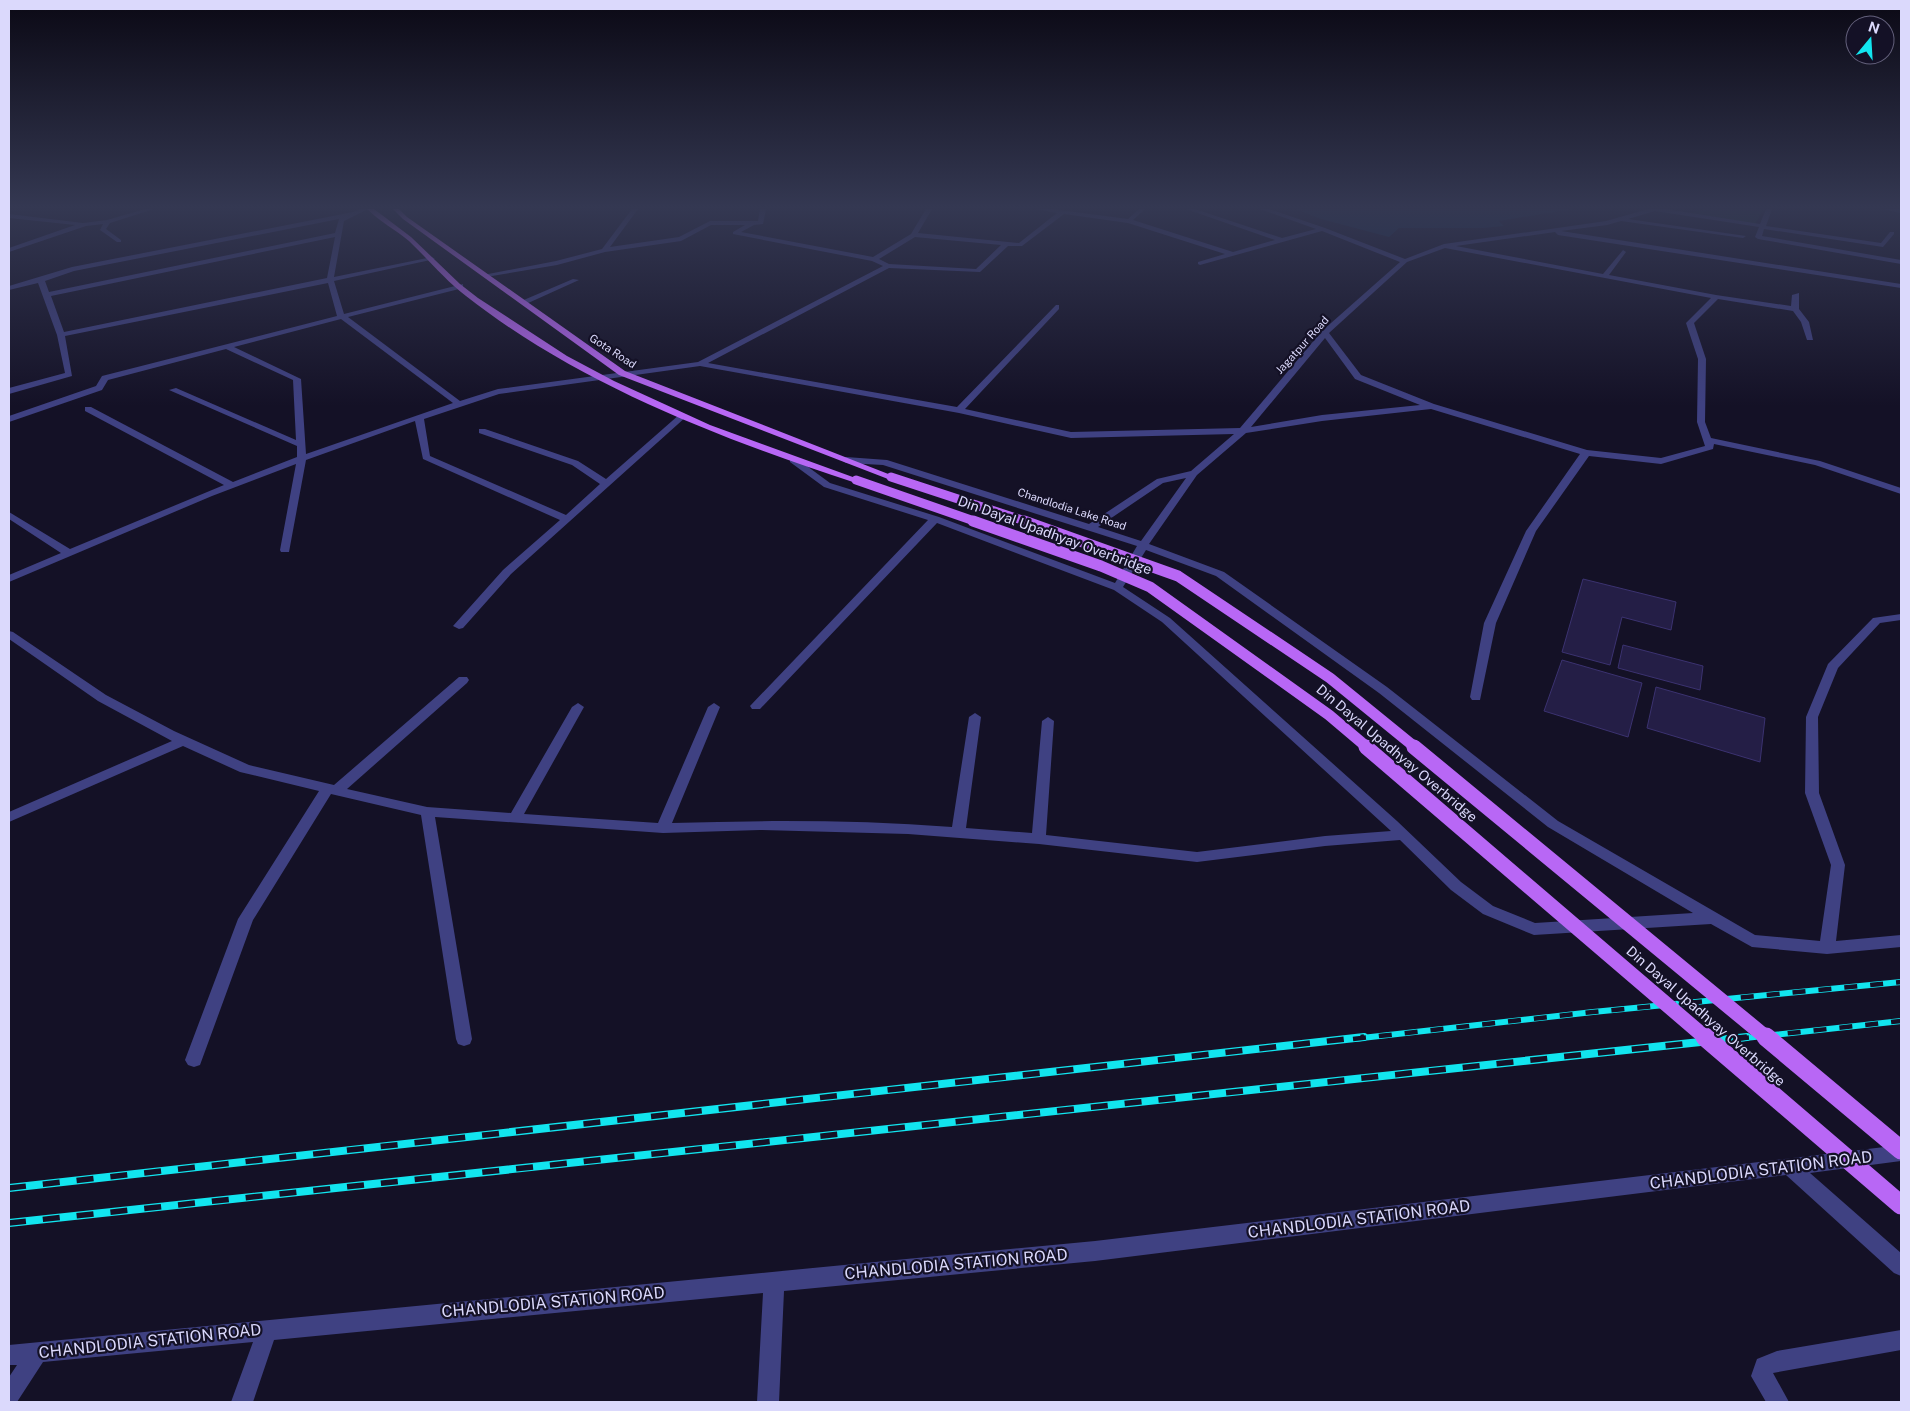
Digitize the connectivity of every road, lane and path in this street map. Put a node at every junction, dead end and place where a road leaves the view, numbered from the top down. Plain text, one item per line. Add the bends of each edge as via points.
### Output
1 (54, 275) edge
2 (147, 275) edge
3 (331, 275) edge
4 (355, 275) edge
5 (448, 275) edge
6 (492, 275) edge
7 (871, 275) edge
8 (1390, 275) edge
9 (1599, 275) edge
10 (1829, 275) edge
11 (486, 276) joint
12 (1605, 276) joint
13 (41, 280) junction
14 (330, 280) junction
15 (575, 280) dead end
16 (460, 286) junction
17 (1901, 286) edge
18 (9, 288) edge
19 (1796, 295) dead end
20 (47, 296) junction
21 (1716, 298) junction
22 (523, 302) junction
23 (1056, 307) dead end
24 (1795, 309) junction
25 (340, 316) junction
26 (1325, 333) junction
27 (61, 335) junction
28 (1810, 338) dead end
29 (226, 346) junction
30 (700, 364) junction
31 (622, 373) junction
32 (598, 376) junction
33 (173, 390) dead end
34 (9, 391) edge
35 (459, 404) junction
36 (1431, 406) junction
37 (88, 409) dead end
38 (958, 410) junction
39 (683, 416) junction
40 (419, 417) junction
41 (9, 419) edge
42 (482, 431) dead end
43 (1243, 431) junction
44 (1708, 440) junction
45 (301, 445) junction
46 (1586, 453) junction
47 (302, 459) junction
48 (793, 460) junction
49 (846, 460) junction
50 (1194, 472) junction
51 (606, 484) junction
52 (232, 485) junction
53 (1901, 491) edge
54 (9, 515) edge
55 (567, 519) junction
56 (935, 519) junction
57 (1090, 528) junction
58 (1143, 544) junction
59 (285, 550) dead end
60 (68, 554) junction
61 (9, 579) edge
62 (1118, 588) junction
63 (1901, 618) edge
64 (459, 626) dead end
65 (9, 634) edge
66 (463, 680) dead end
67 (1476, 697) dead end
68 (756, 706) dead end
69 (578, 707) dead end
70 (714, 707) dead end
71 (975, 717) dead end
72 (1048, 721) dead end
73 (183, 741) junction
74 (331, 790) junction
75 (427, 812) junction
76 (9, 817) edge
77 (515, 818) junction
78 (662, 828) junction
79 (958, 833) junction
80 (1403, 835) junction
81 (1039, 839) junction
82 (1713, 918) junction
83 (1901, 941) edge
84 (1827, 948) junction
85 (464, 1039) dead end
86 (194, 1060) dead end
87 (1901, 1151) edge
88 (1790, 1167) junction
89 (1901, 1205) edge
90 (1901, 1266) edge
91 (774, 1281) junction
92 (267, 1330) junction
93 (1901, 1340) edge
94 (37, 1352) junction
95 (9, 1355) edge
96 (9, 1396) edge
97 (242, 1402) edge
98 (768, 1402) edge
99 (1778, 1402) edge

1 - 13 street
2 - 20 street
3 - 14 street
4 - 14 street
5 - 16 main road, Gota Road
6 - 11 street
7 - 30 street
8 - 26 street, Jagatpur Road
9 - 12 street
10 - 17 street
11 - 22 main road, Gota Road
12 - 21 street
13 - 18 street
13 - 20 street
14 - 25 street
14 - 27 street
15 - 22 street
16 - 25 street
16 - 32 main road, Gota Road via 533,340
19 - 24 street
20 - 27 street
21 - 24 street
21 - 44 street via 1690,323 1702,359 1701,422
22 - 31 main road, Gota Road
23 - 38 street
24 - 28 street via 1805,322
25 - 29 street
25 - 35 street
26 - 36 street via 1358,377
26 - 43 street, Jagatpur Road
27 - 34 street via 69,374
29 - 41 street via 105,378 100,388
29 - 45 street via 297,378
30 - 31 street
30 - 38 street
31 - 32 street
31 - 49 main road, Gota Road
32 - 35 street via 498,392
32 - 39 main road, Gota Road
33 - 45 street
35 - 40 street
36 - 43 street
36 - 46 street
37 - 52 street
38 - 43 street via 1071,435
39 - 48 main road, Gota Road
39 - 51 street
40 - 47 street
40 - 55 street via 426,457
42 - 51 street via 576,463
43 - 50 street
44 - 46 street via 1710,446 1661,461
44 - 53 street via 1817,463
45 - 47 street
46 - 67 street via 1531,531 1490,623
47 - 52 street
47 - 59 street
48 - 56 street via 827,485
48 - 89 main road, Din Dayal Upadhyay Overbridge, bridge via 1091,563 1150,587 1329,714
49 - 57 street, Chandlodia Lake Road via 884,462
49 - 87 main road, Din Dayal Upadhyay Overbridge, bridge via 1178,576 1330,678
50 - 57 street via 1160,481
50 - 58 street
51 - 55 street
52 - 60 street
54 - 60 street
55 - 64 street via 507,572
56 - 62 street
56 - 68 street
57 - 58 street, Chandlodia Lake Road
58 - 62 street
58 - 82 street, Chandlodia Lake Road via 1220,574 1383,690 1553,824
60 - 61 street
62 - 80 street via 1166,620
63 - 84 street via 1877,620 1832,667 1812,717 1812,793 1838,865
65 - 73 street via 102,698
66 - 74 street
69 - 77 street
70 - 78 street
71 - 79 street
72 - 81 street
73 - 74 street via 245,769
73 - 76 street
74 - 75 street
74 - 86 street via 246,919
75 - 77 street
75 - 85 street
77 - 78 street
78 - 79 street via 760,825
79 - 81 street
80 - 81 street via 1196,857
80 - 82 street via 1456,886 1488,910 1534,929
82 - 84 street, Chandlodia Lake Road via 1752,941
83 - 84 street, Chandlodia Lake Road
87 - 88 street, CHANDLODIA STATION ROAD
88 - 90 street
88 - 91 street, CHANDLODIA STATION ROAD via 1094,1251
91 - 92 street, CHANDLODIA STATION ROAD
91 - 98 street
92 - 94 street, CHANDLODIA STATION ROAD
92 - 97 street
93 - 99 street via 1764,1366 1762,1376
94 - 95 street, CHANDLODIA STATION ROAD
94 - 96 street

